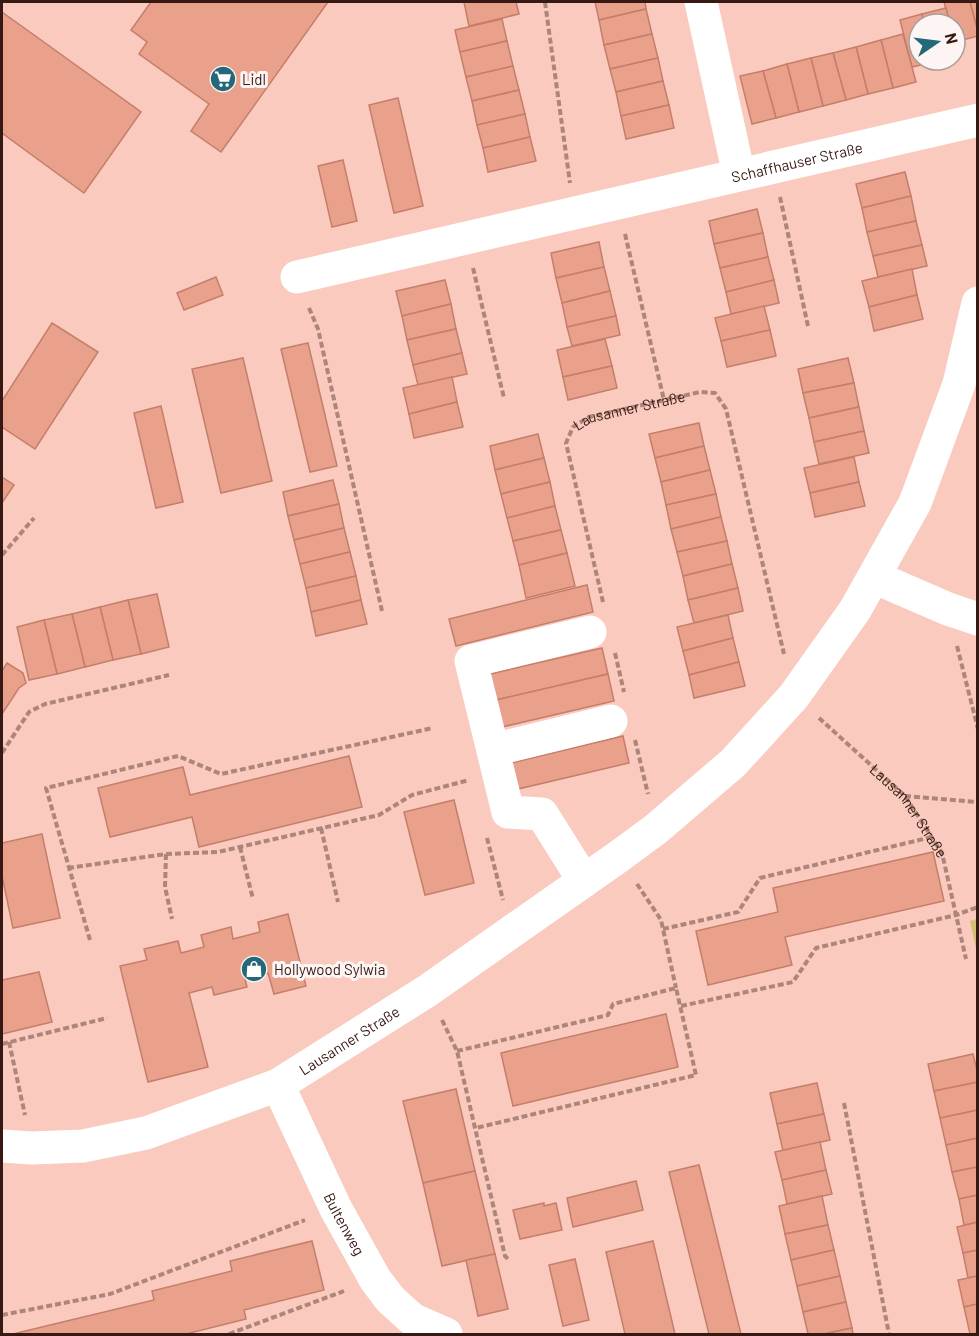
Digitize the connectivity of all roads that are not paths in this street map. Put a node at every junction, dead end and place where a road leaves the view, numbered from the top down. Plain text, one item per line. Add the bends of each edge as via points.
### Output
1 (701, 2) edge
2 (978, 120) edge
3 (739, 175) junction
4 (297, 277) road end
5 (978, 303) edge
6 (874, 577) junction
7 (963, 614) edge
8 (602, 640) road end
9 (623, 717) road end
10 (496, 761) junction
11 (584, 881) junction
12 (278, 1085) junction
13 (17, 1147) edge
14 (446, 1335) edge

1 - 3 street
2 - 3 street, Schaffhauser Straße
3 - 4 street, Schaffhauser Straße
5 - 6 street, Lausanner Straße via 959,384 915,503
6 - 7 street
6 - 11 street, Lausanner Straße via 794,696 733,763 656,829
8 - 10 street via 471,661
9 - 10 street
10 - 11 street via 508,812 542,814
11 - 12 street, Lausanner Straße via 427,991
12 - 13 street, Lausanner Straße via 146,1133 83,1146
12 - 14 street, Bultenweg via 336,1209 375,1279 412,1319

